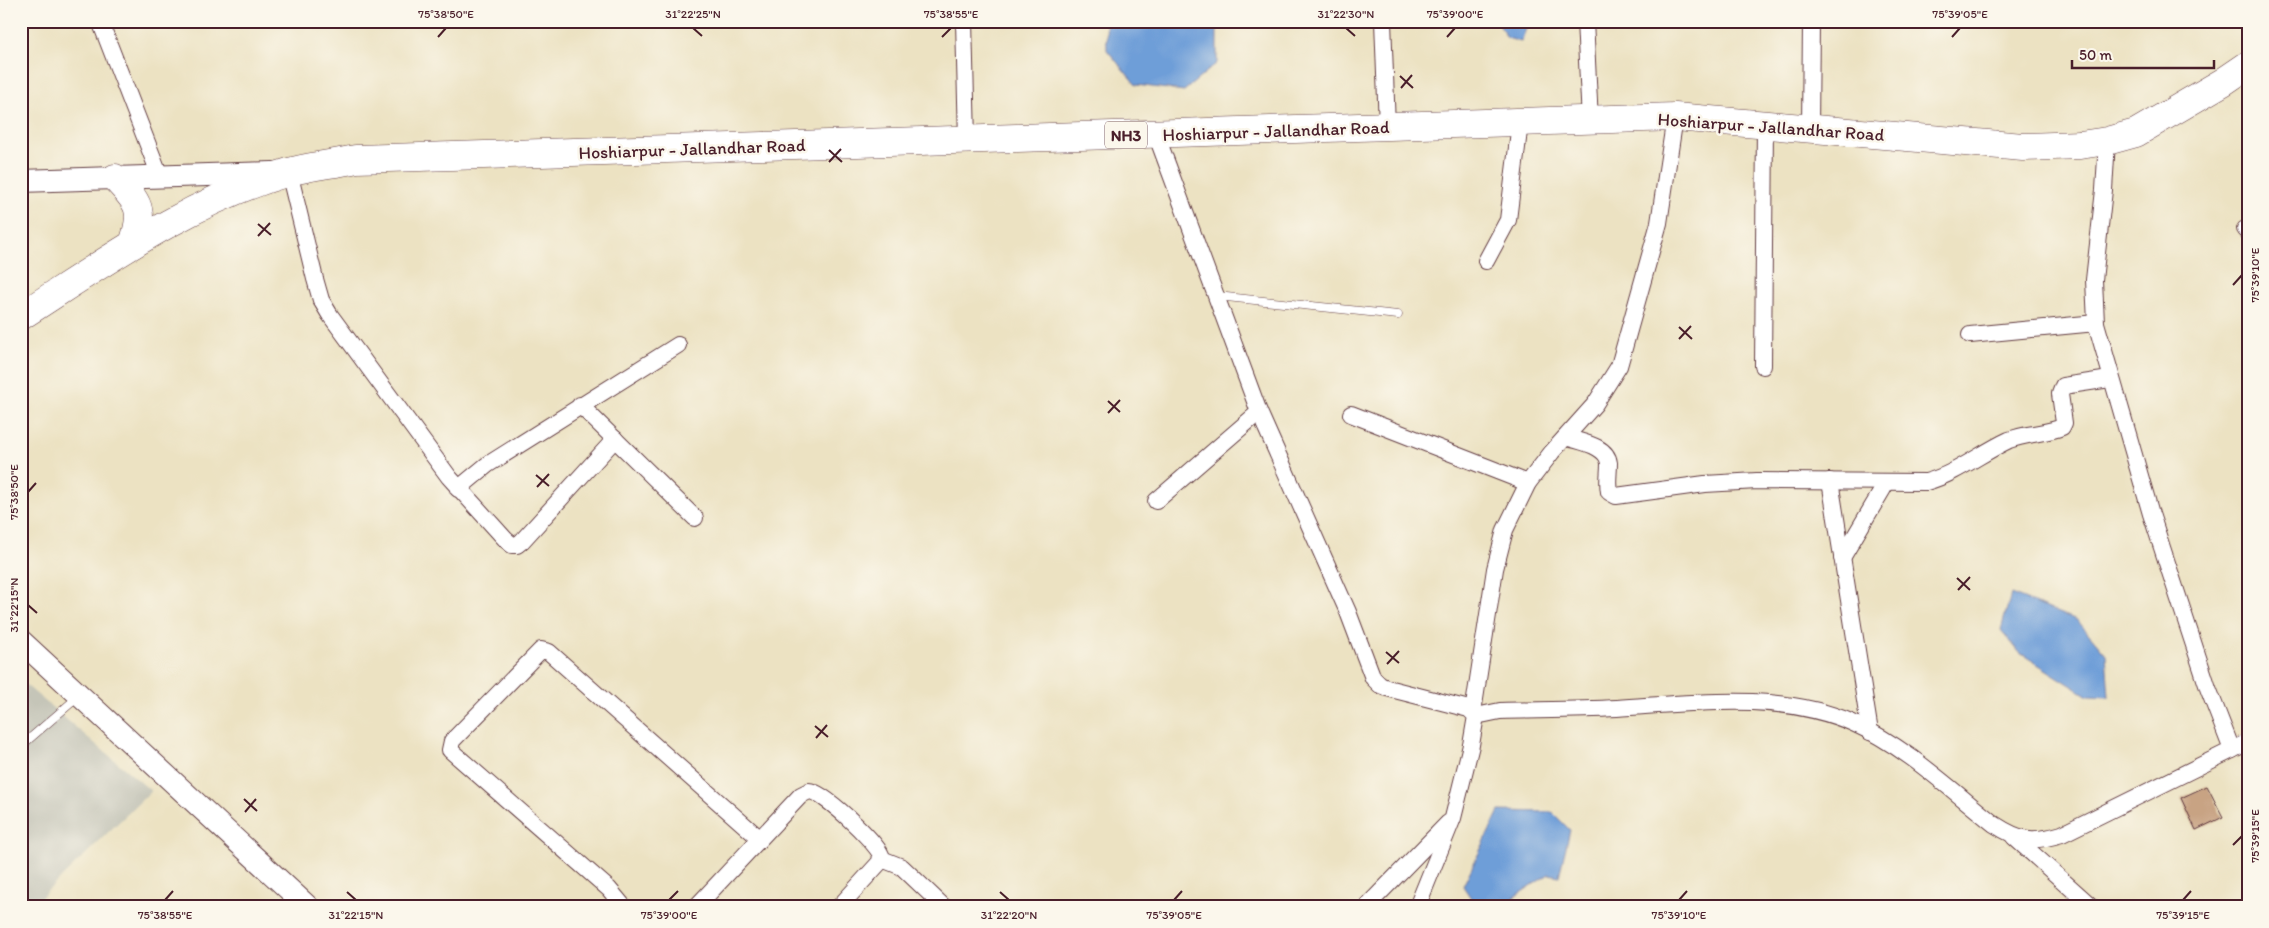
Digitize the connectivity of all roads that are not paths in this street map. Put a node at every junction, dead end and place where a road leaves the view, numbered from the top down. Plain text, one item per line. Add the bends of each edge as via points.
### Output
1 (100, 21) edge
2 (964, 21) edge
3 (1383, 21) edge
4 (1585, 21) edge
5 (1811, 21) edge
6 (2248, 65) edge
7 (1675, 117) junction
8 (1590, 121) junction
9 (1520, 123) junction
10 (1765, 125) junction
11 (1387, 127) junction
12 (1810, 129) junction
13 (1156, 134) junction
14 (968, 140) junction
15 (2107, 141) junction
16 (289, 172) junction
17 (160, 176) junction
18 (115, 178) junction
19 (21, 181) edge
20 (133, 244) junction
21 (1486, 261) dead end
22 (1215, 296) junction
23 (1398, 315) dead end
24 (21, 316) edge
25 (2096, 323) junction
26 (1970, 335) dead end
27 (678, 345) dead end
28 (1764, 366) dead end
29 (2110, 379) junction
30 (580, 405) junction
31 (1258, 412) junction
32 (1351, 414) dead end
33 (1566, 437) junction
34 (614, 439) junction
35 (1830, 482) junction
36 (1887, 482) junction
37 (1528, 483) junction
38 (458, 489) junction
39 (1156, 501) dead end
40 (695, 518) dead end
41 (1842, 558) junction
42 (21, 641) edge
43 (81, 695) junction
44 (1474, 714) junction
45 (1870, 732) junction
46 (2248, 742) edge
47 (21, 746) edge
48 (2232, 750) junction
49 (1453, 818) junction
50 (2012, 836) junction
51 (759, 838) junction
52 (882, 859) junction
53 (308, 907) edge
54 (624, 907) edge
55 (696, 907) edge
56 (839, 907) edge
57 (944, 907) edge
58 (1366, 907) edge
59 (1417, 907) edge
60 (2092, 907) edge

1 - 17 street
2 - 14 street
3 - 11 street
4 - 8 street
5 - 12 street
6 - 15 highway, Hoshiarpur - Jallandhar Road / NH3 via 2136,134
7 - 8 highway, Hoshiarpur - Jallandhar Road / NH3
7 - 10 highway, Hoshiarpur - Jallandhar Road / NH3
7 - 33 street via 1659,223 1619,366 1606,391
8 - 9 highway, Hoshiarpur - Jallandhar Road / NH3
9 - 11 highway, Hoshiarpur - Jallandhar Road / NH3
9 - 21 street via 1508,220
10 - 12 highway, Hoshiarpur - Jallandhar Road / NH3
10 - 28 street
11 - 13 highway, Hoshiarpur - Jallandhar Road / NH3
12 - 15 highway, Hoshiarpur - Jallandhar Road / NH3 via 2023,147
13 - 14 highway, Hoshiarpur - Jallandhar Road / NH3
13 - 22 street
14 - 16 highway, Hoshiarpur - Jallandhar Road / NH3 via 356,160
15 - 25 street via 2094,280
16 - 17 street
16 - 20 highway, Hoshiarpur - Jallandhar Road / NH3 via 221,198
16 - 38 street via 322,300 343,334
17 - 18 street
18 - 19 street
18 - 20 highway via 141,210
20 - 24 highway, Hoshiarpur - Jallandhar Road / NH3
22 - 23 lane
22 - 31 street
25 - 26 street
25 - 29 street
27 - 30 street
29 - 36 street via 2063,386 2060,394 2064,423 2058,429 2009,440 1939,478 1926,482
29 - 48 street via 2208,688
30 - 34 street
30 - 38 street via 487,465
31 - 39 street
31 - 44 street via 1348,612 1373,678 1387,688
32 - 37 street
33 - 35 street via 1603,451 1608,459 1609,492 1616,496 1714,483
33 - 37 street
34 - 38 street via 518,545 506,540
34 - 40 street
35 - 36 street
35 - 41 street
36 - 41 street
37 - 44 street via 1498,550
41 - 45 street
42 - 43 street
43 - 47 lane
43 - 53 street
44 - 45 street via 1739,702 1797,707 1827,714
44 - 49 street via 1471,745
45 - 50 street via 1892,744
46 - 48 street
48 - 50 street via 2062,834 2033,841
49 - 58 street
49 - 59 street
50 - 60 street
51 - 52 street via 805,792 813,791 827,800 873,844
51 - 54 street via 549,652 541,650 452,741 450,750 610,889
51 - 55 street
52 - 56 street
52 - 57 street via 902,867

